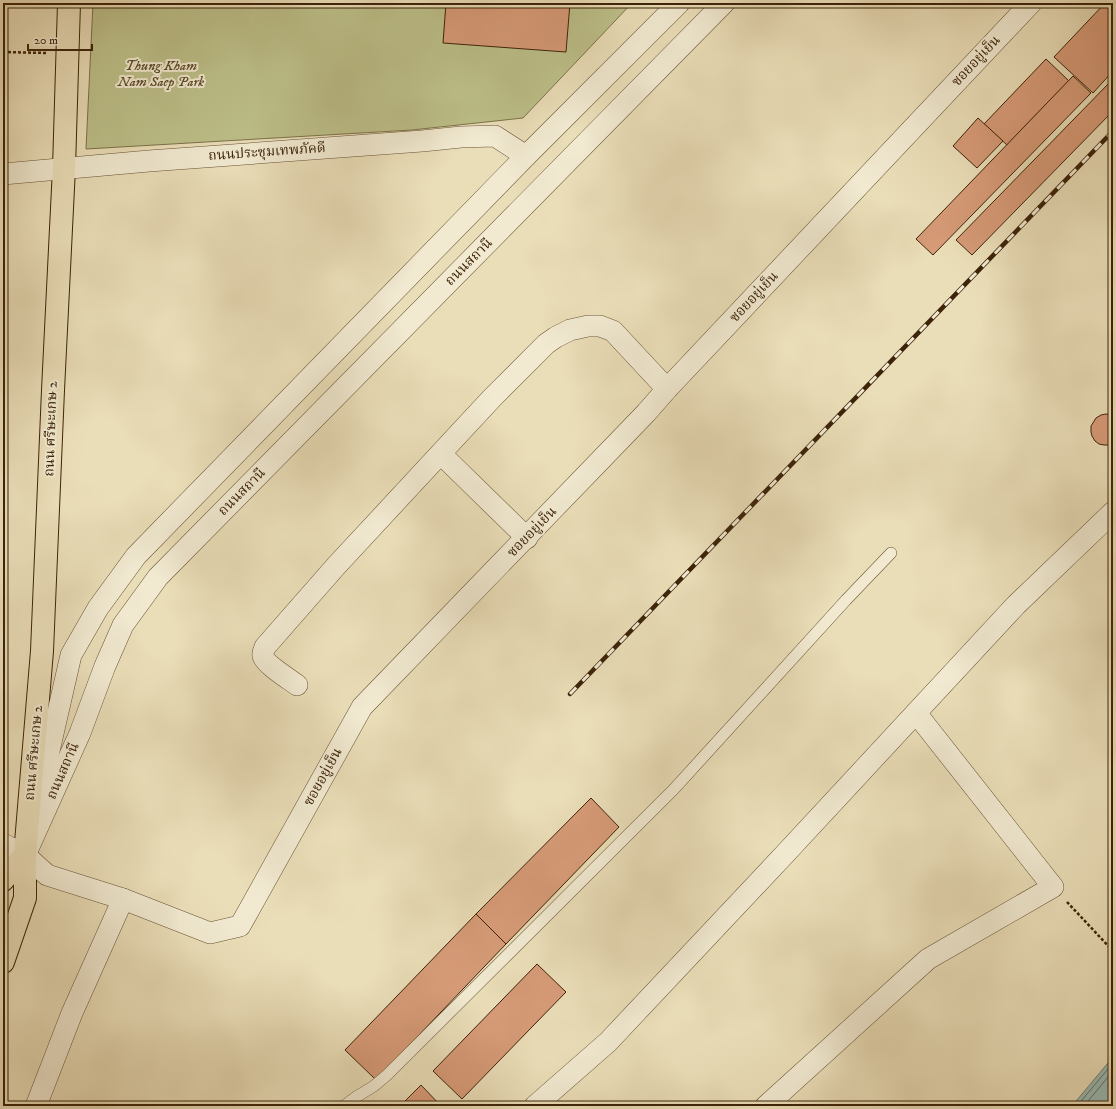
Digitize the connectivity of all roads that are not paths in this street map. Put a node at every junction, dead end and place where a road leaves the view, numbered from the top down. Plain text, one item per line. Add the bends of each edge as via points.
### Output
1 (69, 3) edge
2 (679, 3) edge
3 (724, 3) edge
4 (1030, 3) edge
5 (526, 156) junction
6 (64, 168) junction
7 (3, 174) edge
8 (667, 389) junction
9 (441, 454) junction
10 (1113, 512) edge
11 (527, 538) junction
12 (891, 553) dead end
13 (297, 684) dead end
14 (916, 713) junction
15 (3, 844) edge
16 (25, 855) junction
17 (3, 880) edge
18 (123, 899) junction
19 (3, 962) edge
20 (36, 1106) edge
21 (344, 1106) edge
22 (535, 1106) edge
23 (766, 1106) edge

1 - 6 main road, ถนน ศรีษะเกษ 2
2 - 5 street, ถนนสถานี
3 - 16 street, ถนนสถานี via 158,577 124,625
4 - 8 street, ซอยอยู่เย็น
5 - 6 street, ถนนประชุมเทพภัคดี via 495,136
5 - 16 street, ถนนสถานี via 136,556 98,608 71,655
6 - 7 street, ถนนประชุมเทพภัคดี
6 - 16 main road, ถนน ศรีษะเกษ 2 via 42,651
8 - 9 street via 613,332 600,326 579,328 546,344
8 - 11 street, ซอยอยู่เย็น
9 - 11 street
9 - 13 street via 336,566 265,647 262,654 268,663
10 - 14 street via 1016,605
11 - 18 street, ซอยอยู่เย็น via 362,707 240,926 210,933
12 - 21 lane via 674,789 387,1075
14 - 22 street via 608,1042
14 - 23 street via 1053,887 928,959
15 - 16 street, ซอยอยู่เย็น
16 - 17 main road
16 - 18 street, ซอยอยู่เย็น via 47,875
16 - 19 main road, ถนน ศรีษะเกษ 2 via 25,898
18 - 20 street via 72,1013

